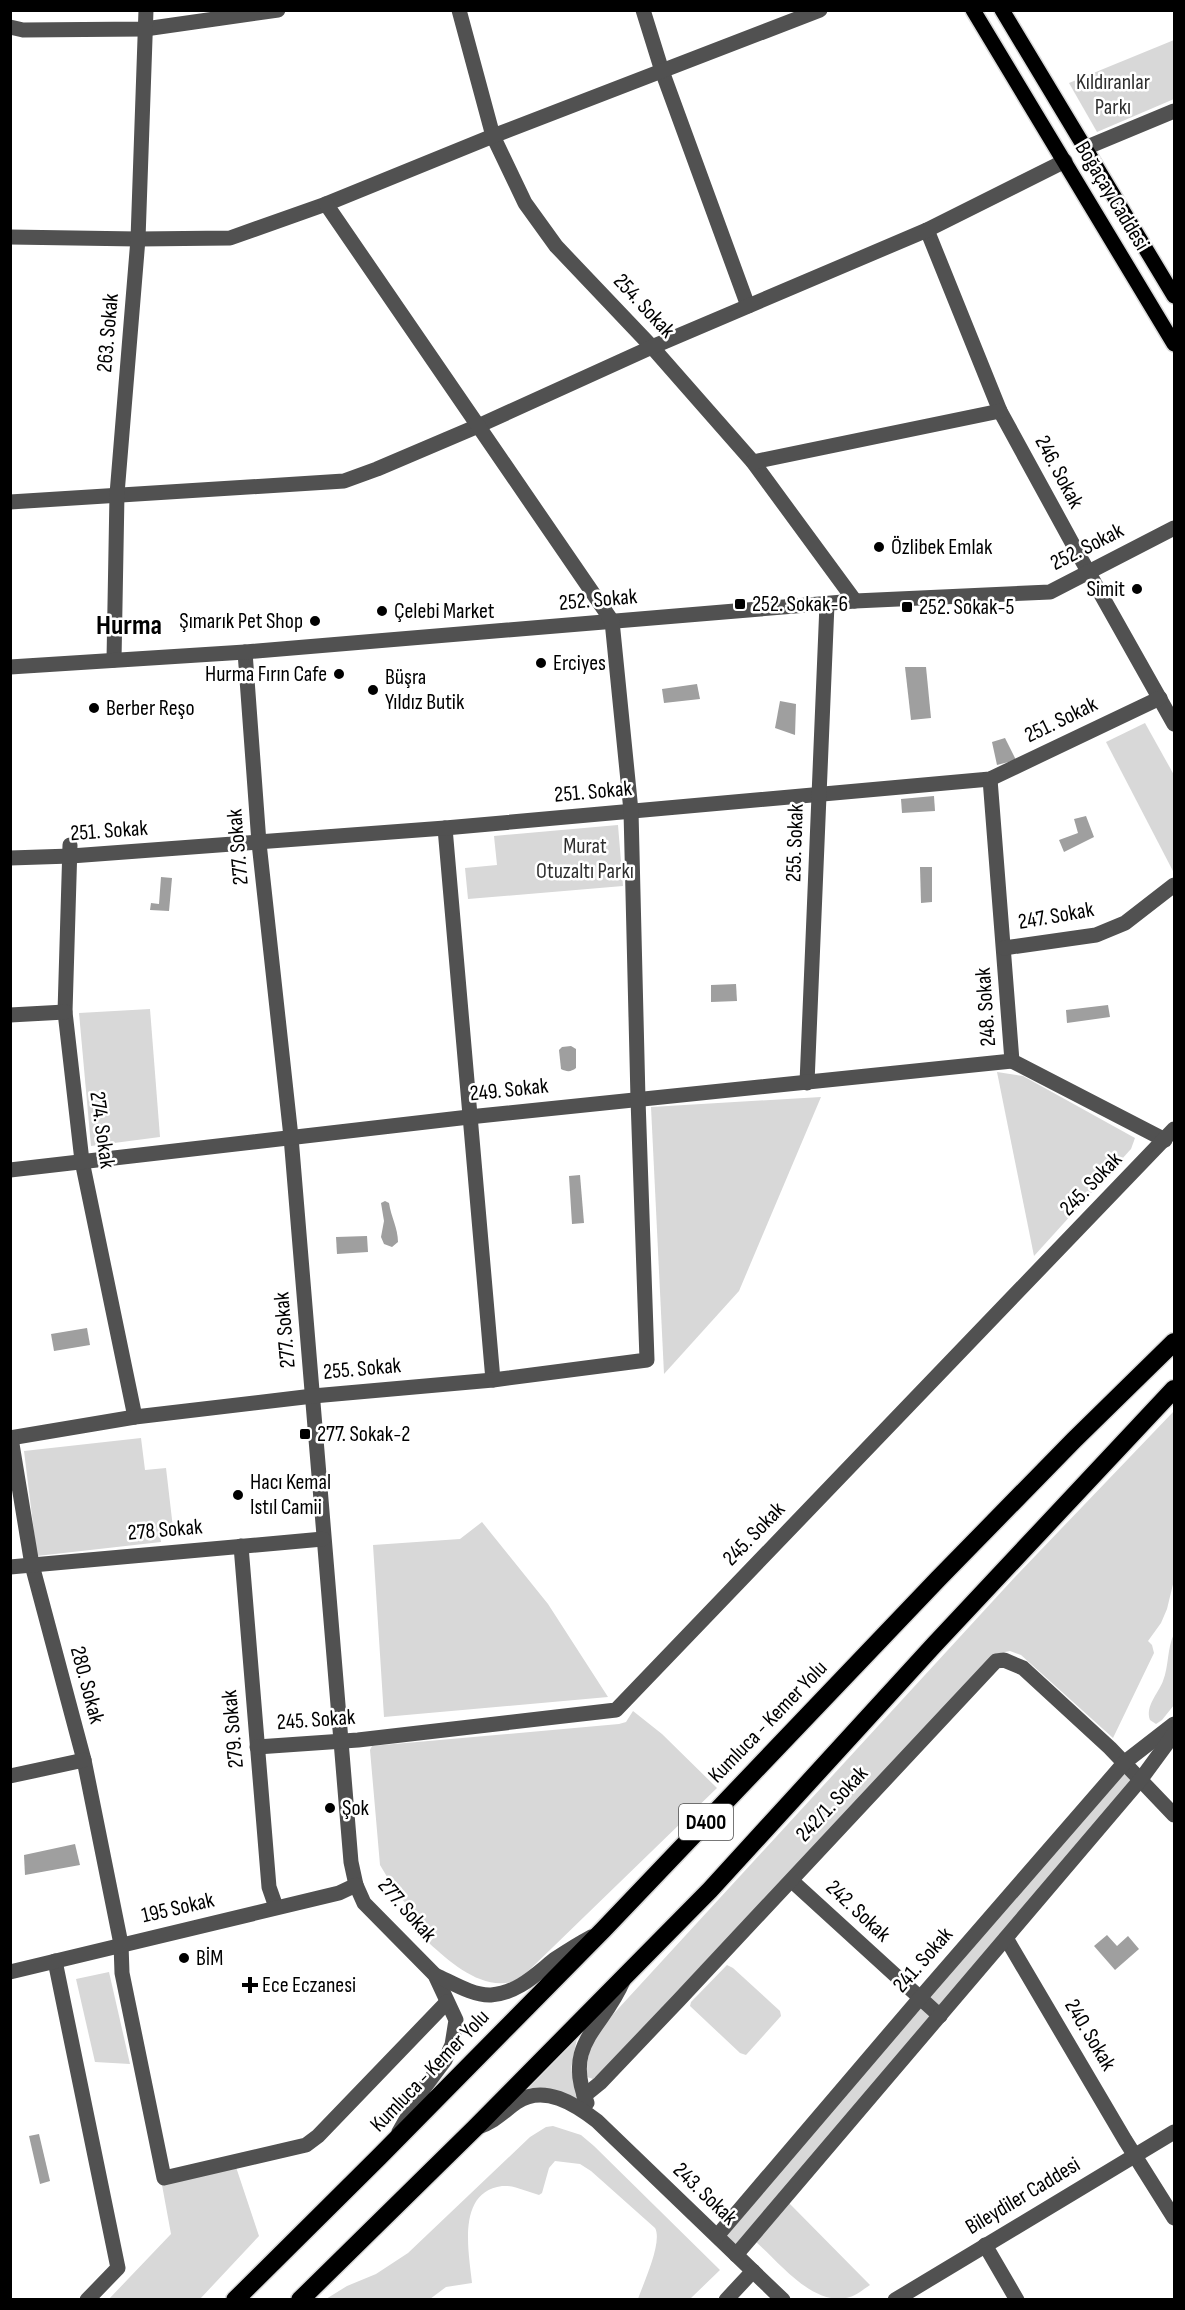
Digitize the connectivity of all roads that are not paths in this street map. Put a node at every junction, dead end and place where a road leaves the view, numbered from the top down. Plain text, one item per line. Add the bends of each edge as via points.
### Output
1 (146, 10) edge
2 (278, 10) edge
3 (459, 10) edge
4 (644, 10) edge
5 (820, 10) edge
6 (973, 10) edge
7 (1002, 10) edge
8 (10, 27) edge
9 (145, 29) junction
10 (662, 71) junction
11 (1174, 111) edge
12 (493, 136) junction
13 (1085, 148) junction
14 (1065, 161) junction
15 (326, 204) junction
16 (927, 230) junction
17 (10, 237) edge
18 (138, 239) junction
19 (1174, 296) edge
20 (748, 306) junction
21 (1174, 344) edge
22 (652, 347) junction
23 (1000, 411) junction
24 (478, 426) junction
25 (753, 462) junction
26 (117, 494) junction
27 (10, 502) edge
28 (1174, 528) edge
29 (1089, 572) junction
30 (855, 601) junction
31 (827, 604) junction
32 (612, 621) junction
33 (245, 652) junction
34 (114, 660) junction
35 (10, 667) edge
36 (1160, 698) junction
37 (1174, 724) edge
38 (990, 779) junction
39 (819, 794) junction
40 (631, 811) junction
41 (445, 828) junction
42 (259, 843) junction
43 (70, 851) junction
44 (10, 858) edge
45 (1174, 885) edge
46 (1004, 948) junction
47 (65, 1011) junction
48 (10, 1015) edge
49 (1012, 1060) junction
50 (807, 1083) junction
51 (638, 1099) junction
52 (469, 1117) junction
53 (1170, 1135) edge
54 (291, 1137) junction
55 (82, 1161) junction
56 (10, 1170) edge
57 (1174, 1342) edge
58 (493, 1380) junction
59 (1174, 1389) edge
60 (313, 1396) junction
61 (135, 1417) junction
62 (11, 1438) edge
63 (323, 1539) junction
64 (241, 1546) junction
65 (32, 1565) junction
66 (10, 1567) edge
67 (1174, 1724) edge
68 (1174, 1734) edge
69 (340, 1741) junction
70 (257, 1746) junction
71 (84, 1760) junction
72 (1125, 1762) junction
73 (10, 1776) edge
74 (1141, 1779) junction
75 (1174, 1815) edge
76 (792, 1881) junction
77 (356, 1885) junction
78 (276, 1907) junction
79 (603, 1930) junction
80 (1006, 1938) junction
81 (121, 1944) junction
82 (55, 1961) junction
83 (10, 1972) edge
84 (435, 1975) junction
85 (626, 1975) junction
86 (920, 1998) junction
87 (447, 2002) junction
88 (940, 2016) junction
89 (584, 2096) junction
90 (597, 2121) junction
91 (475, 2128) junction
92 (1174, 2132) edge
93 (394, 2139) junction
94 (1135, 2155) junction
95 (1174, 2218) edge
96 (717, 2236) junction
97 (985, 2245) junction
98 (736, 2255) junction
99 (753, 2271) junction
100 (238, 2296) edge
101 (87, 2300) edge
102 (300, 2300) edge
103 (726, 2300) edge
104 (783, 2300) edge
105 (895, 2300) edge
106 (1017, 2300) edge

1 - 9 street, 263. Sokak
2 - 9 street
3 - 12 street, 254. Sokak
4 - 10 street
5 - 10 street
6 - 14 main road, Boğaçay Caddesi
7 - 13 main road, Boğaçay Caddesi
8 - 9 street
9 - 18 street, 263. Sokak
10 - 12 street
10 - 20 street
11 - 13 street
12 - 15 street
12 - 22 street, 254. Sokak via 525,203 556,246
13 - 19 main road, Boğaçay Caddesi
14 - 16 street
14 - 21 main road, Boğaçay Caddesi
15 - 18 street via 230,238
15 - 24 street
16 - 20 street
16 - 23 street, 246. Sokak
17 - 18 street
18 - 26 street, 263. Sokak
20 - 22 street
22 - 24 street
22 - 25 street, 254. Sokak
23 - 25 street
23 - 29 street, 246. Sokak
24 - 26 street via 344,481
24 - 32 street
25 - 30 street, 254. Sokak
26 - 27 street
26 - 34 street, 263. Sokak
28 - 29 street, 252. Sokak
29 - 30 street, 252. Sokak via 1050,592
29 - 36 street, 246. Sokak
30 - 31 street, 252. Sokak
31 - 32 street, 252. Sokak
31 - 39 street, 255. Sokak
32 - 33 street, 252. Sokak
32 - 40 street
33 - 34 street, 252. Sokak
33 - 42 street, 277. Sokak
34 - 35 street, 252. Sokak
36 - 37 street, 246. Sokak
36 - 38 street, 251. Sokak
38 - 39 street, 251. Sokak
38 - 46 street, 248. Sokak
39 - 40 street, 251. Sokak
39 - 50 street, 255. Sokak
40 - 41 street, 251. Sokak
40 - 51 street
41 - 42 street, 251. Sokak
41 - 52 street
42 - 43 street, 251. Sokak
42 - 54 street, 277. Sokak
43 - 44 street, 251. Sokak
43 - 47 street, 274. Sokak
45 - 46 street, 247. Sokak via 1125,923 1096,935
46 - 49 street, 248. Sokak
47 - 48 street
47 - 55 street, 274. Sokak
49 - 50 street, 249. Sokak
49 - 53 street, 248. Sokak
50 - 51 street, 249. Sokak
51 - 52 street, 249. Sokak
51 - 58 street, 255. Sokak via 647,1360
52 - 54 street, 249. Sokak
52 - 58 street
53 - 69 street, 245. Sokak via 616,1710
54 - 55 street, 249. Sokak
54 - 60 street, 277. Sokak
55 - 56 street, 249. Sokak
55 - 61 street, 274. Sokak
57 - 79 highway, Kumluca - Kemer Yolu / D400 via 946,1570
58 - 60 street, 255. Sokak
59 - 85 highway, D400 via 710,1890
60 - 61 street, 255. Sokak
60 - 63 street, 277. Sokak
61 - 62 street, 255. Sokak
62 - 65 street, 280. Sokak
63 - 64 street, 278 Sokak
63 - 69 street, 277. Sokak
64 - 65 street, 278 Sokak
64 - 70 street, 279. Sokak
65 - 66 street, 278 Sokak
65 - 71 street, 280. Sokak
67 - 72 street, 241. Sokak
68 - 74 street
69 - 70 street, 245. Sokak
69 - 77 street, 277. Sokak
70 - 78 street, 279. Sokak via 269,1887
71 - 73 street
71 - 81 street, 280. Sokak
72 - 74 street
72 - 76 street, 242/1. Sokak via 1023,1668 1004,1660 996,1662
72 - 86 street, 241. Sokak
74 - 75 street
74 - 80 street
76 - 86 street, 242. Sokak
76 - 89 street, 242/1. Sokak
77 - 78 street, 195 Sokak via 339,1893
77 - 84 street, 277. Sokak via 364,1903
78 - 81 street, 195 Sokak
79 - 84 street via 574,1946 526,1983 491,1995
79 - 93 highway, Kumluca - Kemer Yolu / D400
80 - 88 street
80 - 94 street, 240. Sokak
81 - 82 street, 195 Sokak
81 - 87 street, 280. Sokak via 122,1973 164,2178 306,2145
82 - 83 street, 195 Sokak
82 - 101 street via 118,2268
84 - 87 street
85 - 89 street via 613,2003 590,2031 581,2050 579,2074
85 - 91 highway, D400
86 - 88 street, 242. Sokak
86 - 96 street, 241. Sokak
87 - 93 street via 456,2020 452,2045
88 - 98 street
89 - 90 street
90 - 91 street via 562,2100 541,2095 519,2101 497,2119
90 - 96 street, 243. Sokak
91 - 102 highway, D400
92 - 94 street, Bileydiler Caddesi
93 - 100 highway, Kumluca - Kemer Yolu / D400
94 - 95 street, 240. Sokak
94 - 97 street, Bileydiler Caddesi
96 - 98 street, 243. Sokak
97 - 105 street, Bileydiler Caddesi
97 - 106 street
98 - 99 street, 243. Sokak
99 - 103 street
99 - 104 street, 243. Sokak

